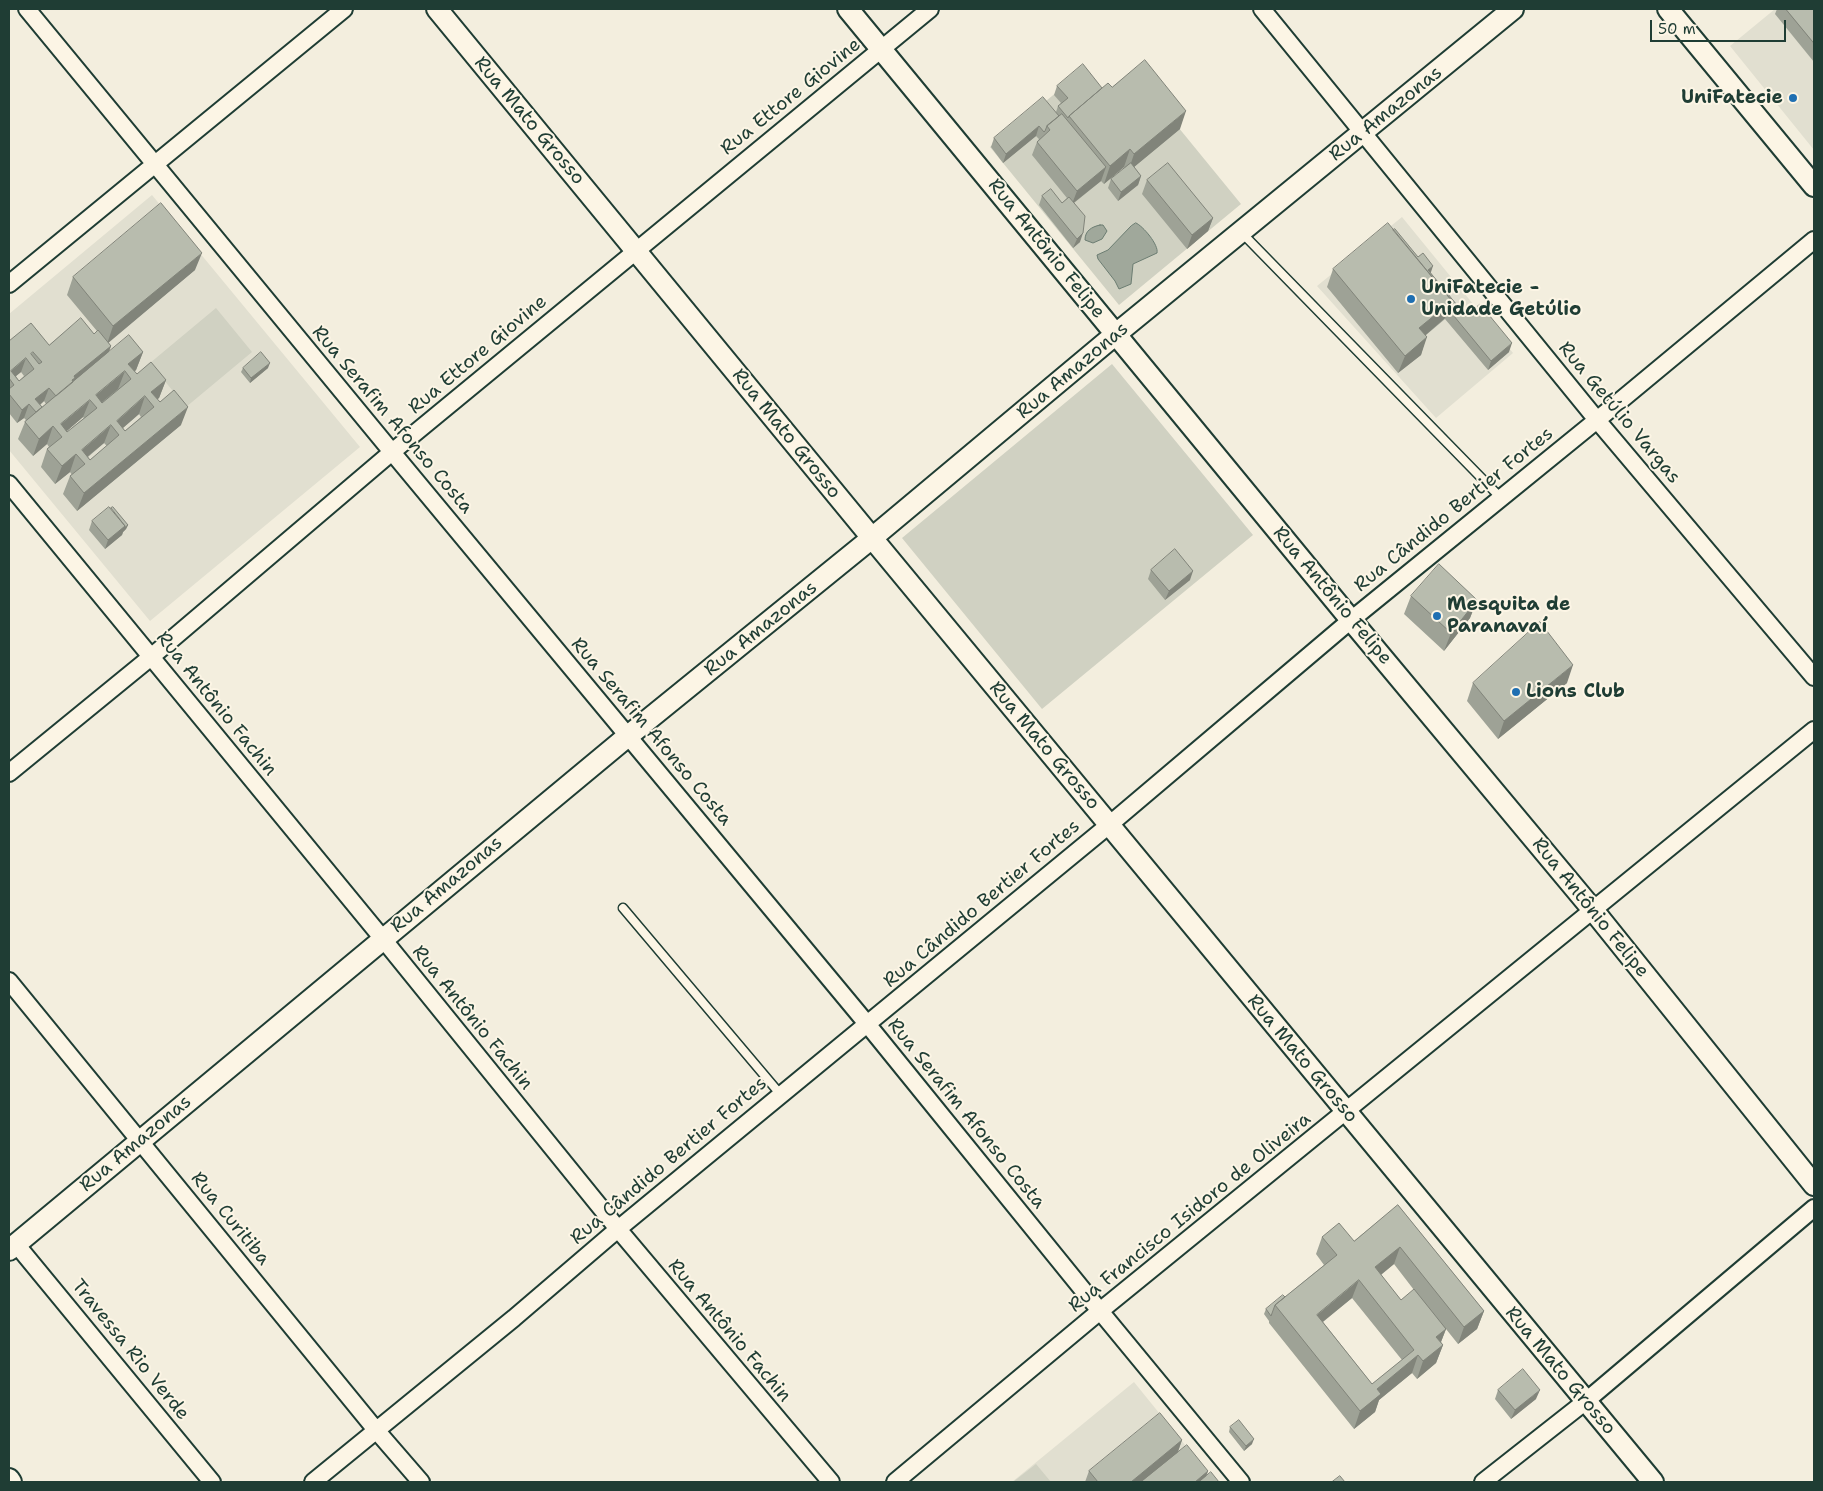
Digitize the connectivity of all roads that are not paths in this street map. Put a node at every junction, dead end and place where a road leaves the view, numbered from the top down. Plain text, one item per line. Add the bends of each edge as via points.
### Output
1 (27, 9) edge
2 (344, 9) edge
3 (437, 9) edge
4 (848, 9) edge
5 (930, 9) edge
6 (1262, 9) edge
7 (1513, 9) edge
8 (1668, 9) edge
9 (881, 49) junction
10 (1364, 132) junction
11 (155, 164) junction
12 (1814, 186) edge
13 (1241, 232) junction
14 (1814, 240) edge
15 (636, 250) junction
16 (9, 284) edge
17 (1116, 334) junction
18 (1597, 420) junction
19 (392, 452) junction
20 (9, 484) edge
21 (1501, 498) junction
22 (872, 538) junction
23 (1351, 620) junction
24 (151, 657) junction
25 (1814, 677) edge
26 (1814, 730) edge
27 (628, 736) junction
28 (9, 773) edge
29 (1109, 825) junction
30 (623, 908) dead end
31 (1593, 910) junction
32 (383, 939) junction
33 (9, 981) edge
34 (868, 1025) junction
35 (781, 1095) junction
36 (1346, 1112) junction
37 (140, 1141) junction
38 (1814, 1185) edge
39 (1814, 1208) edge
40 (618, 1229) junction
41 (12, 1247) edge
42 (1100, 1312) junction
43 (1586, 1402) junction
44 (376, 1430) junction
45 (9, 1479) edge
46 (11, 1482) edge
47 (212, 1482) edge
48 (313, 1482) edge
49 (421, 1482) edge
50 (831, 1482) edge
51 (896, 1482) edge
52 (1241, 1482) edge
53 (1483, 1482) edge
54 (1652, 1482) edge

1 - 11 street, Rua Serafim Afonso Costa
2 - 11 street
3 - 15 street, Rua Mato Grosso
4 - 9 street, Rua Antônio Felipe
5 - 9 street, Rua Ettore Giovine
6 - 10 street, Rua Getúlio Vargas
7 - 10 street, Rua Amazonas
8 - 12 street
9 - 15 street, Rua Ettore Giovine
9 - 17 street, Rua Antônio Felipe
10 - 13 street, Rua Amazonas
10 - 18 street, Rua Getúlio Vargas
11 - 16 street
11 - 19 street, Rua Serafim Afonso Costa
13 - 17 street, Rua Amazonas
13 - 21 lane
14 - 18 street, Rua Cândido Bertier Fortes
15 - 19 street, Rua Ettore Giovine
15 - 22 street, Rua Mato Grosso
17 - 22 street, Rua Amazonas
17 - 23 street, Rua Antônio Felipe
18 - 21 street, Rua Cândido Bertier Fortes
18 - 25 street, Rua Getúlio Vargas
19 - 24 street, Rua Ettore Giovine
19 - 27 street, Rua Serafim Afonso Costa
20 - 24 street, Rua Antônio Fachin
21 - 23 street, Rua Cândido Bertier Fortes
22 - 27 street, Rua Amazonas
22 - 29 street, Rua Mato Grosso
23 - 29 street, Rua Cândido Bertier Fortes
23 - 31 street, Rua Antônio Felipe
24 - 28 street, Rua Ettore Giovine
24 - 32 street, Rua Antônio Fachin
26 - 31 street, Rua Francisco Isidoro de Oliveira
27 - 32 street, Rua Amazonas
27 - 34 street, Rua Serafim Afonso Costa
29 - 34 street, Rua Cândido Bertier Fortes
29 - 36 street, Rua Mato Grosso
30 - 35 lane
31 - 36 street, Rua Francisco Isidoro de Oliveira
31 - 38 street, Rua Antônio Felipe
32 - 37 street, Rua Amazonas
32 - 40 street, Rua Antônio Fachin
33 - 37 street, Rua Curitiba
34 - 35 street, Rua Cândido Bertier Fortes
34 - 42 street, Rua Serafim Afonso Costa
35 - 40 street, Rua Cândido Bertier Fortes
36 - 42 street, Rua Francisco Isidoro de Oliveira
36 - 43 street, Rua Mato Grosso
37 - 41 street, Rua Amazonas
37 - 44 street, Rua Curitiba
39 - 43 street
40 - 44 street, Rua Cândido Bertier Fortes
40 - 50 street, Rua Antônio Fachin
41 - 47 street, Travessa Rio Verde
42 - 51 street, Rua Francisco Isidoro de Oliveira
42 - 52 street, Rua Serafim Afonso Costa
43 - 53 street
43 - 54 street, Rua Mato Grosso
44 - 48 street, Rua Cândido Bertier Fortes
44 - 49 street, Rua Curitiba
45 - 46 street

